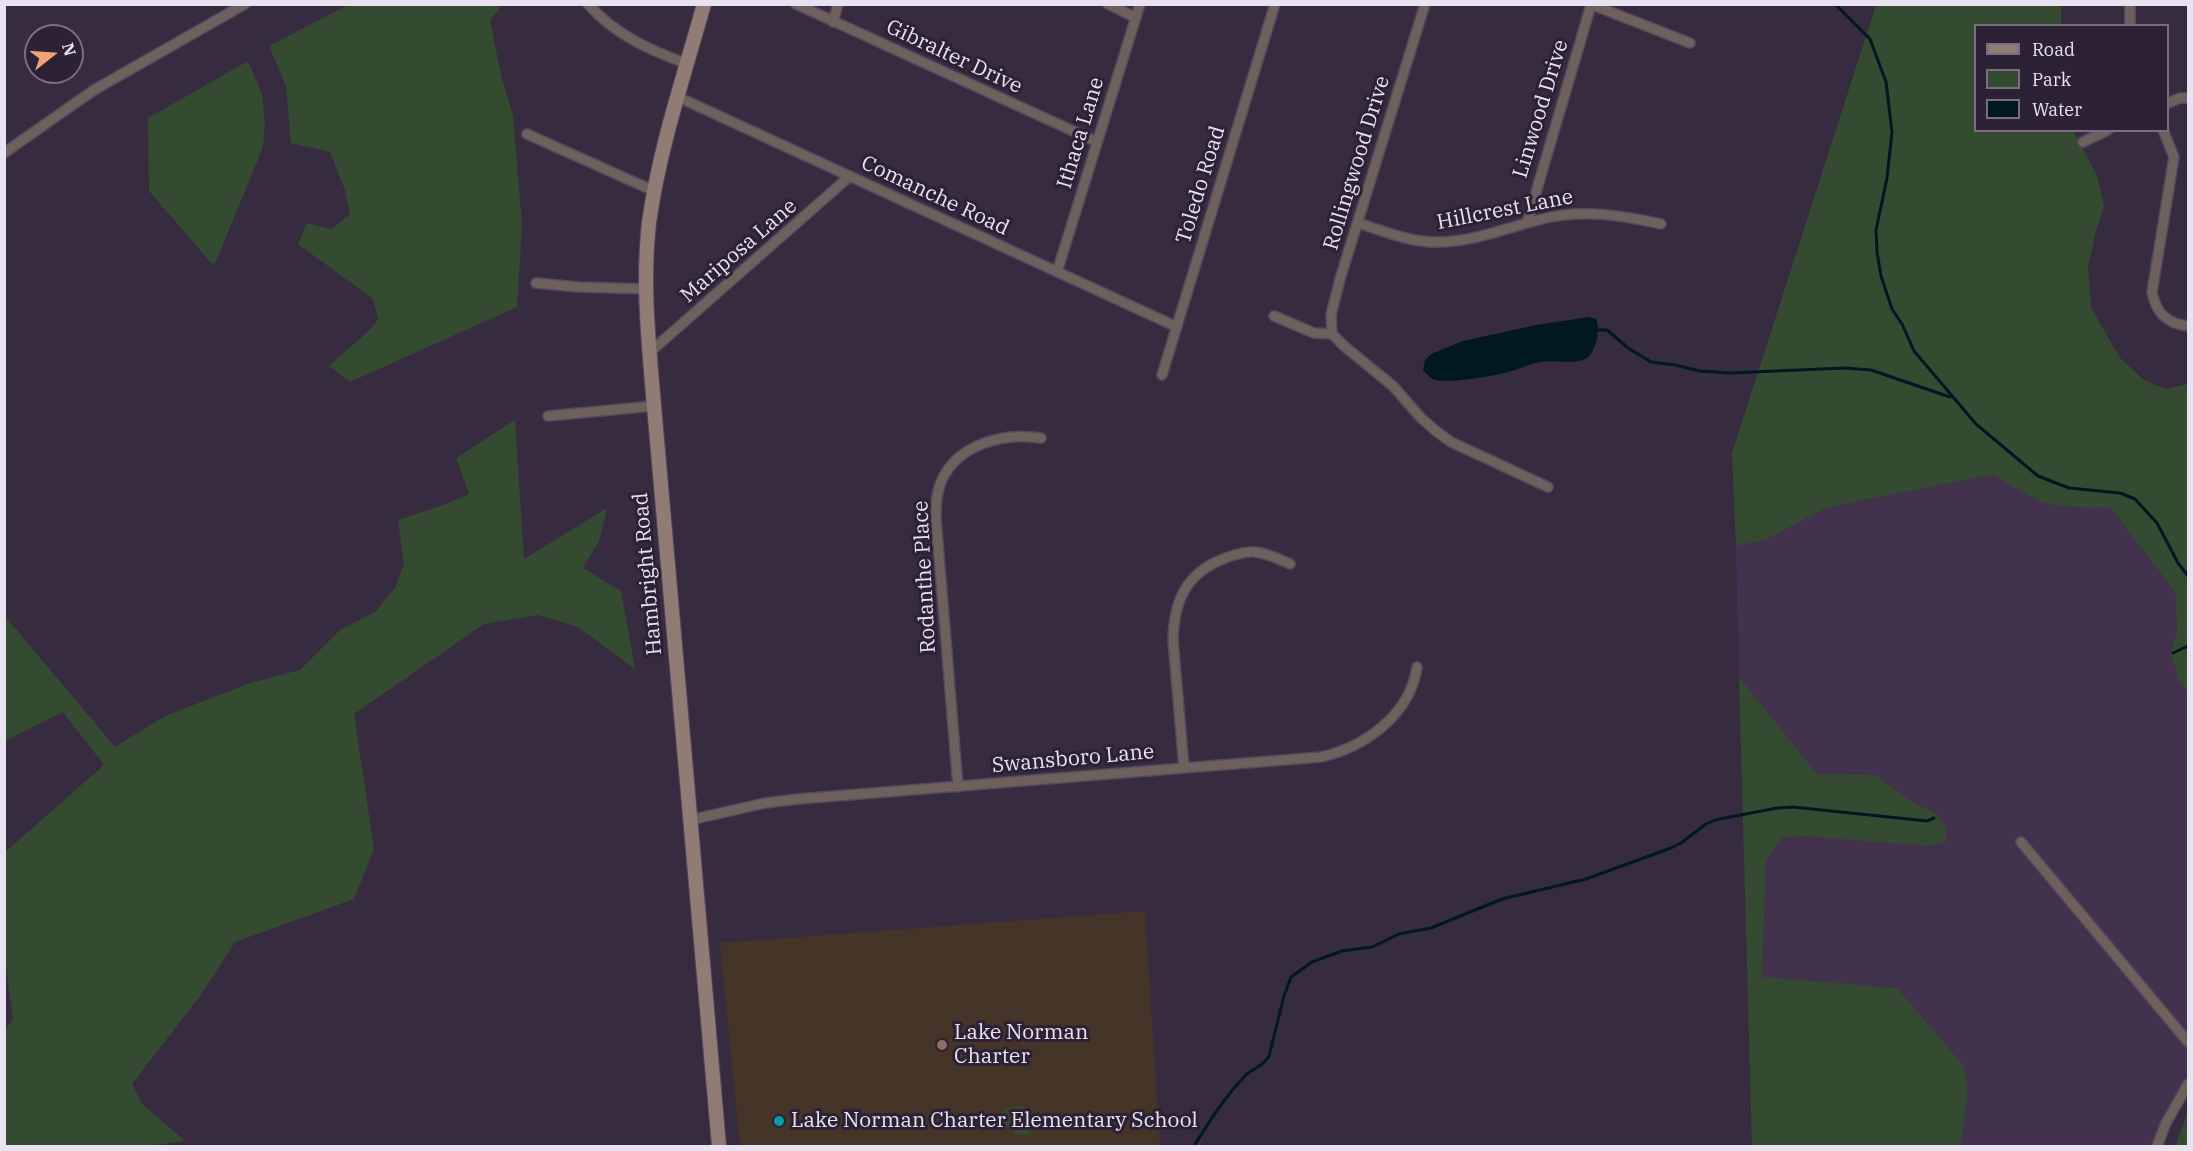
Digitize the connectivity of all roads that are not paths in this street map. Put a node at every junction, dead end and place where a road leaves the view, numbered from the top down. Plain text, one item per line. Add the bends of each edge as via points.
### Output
1 (245, 4) edge
2 (588, 4) edge
3 (704, 4) edge
4 (796, 4) edge
5 (838, 4) edge
6 (1107, 4) edge
7 (1140, 4) edge
8 (1275, 4) edge
9 (1425, 4) edge
10 (1590, 4) edge
11 (2130, 4) edge
12 (1136, 18) junction
13 (833, 22) junction
14 (2130, 24) edge
15 (1690, 44) dead end
16 (688, 64) junction
17 (678, 97) junction
18 (2188, 98) edge
19 (2169, 103) edge
20 (2104, 132) edge
21 (2164, 132) edge
22 (527, 134) dead end
23 (1097, 142) junction
24 (2083, 142) dead end
25 (4, 153) edge
26 (850, 176) junction
27 (654, 191) junction
28 (1358, 223) junction
29 (1527, 223) junction
30 (1661, 224) dead end
31 (1057, 272) junction
32 (536, 283) dead end
33 (647, 289) junction
34 (1274, 316) dead end
35 (2188, 326) edge
36 (1177, 327) junction
37 (1332, 333) junction
38 (650, 352) junction
39 (1162, 375) dead end
40 (654, 406) junction
41 (548, 416) dead end
42 (1041, 438) dead end
43 (1548, 487) dead end
44 (1290, 564) dead end
45 (1416, 667) dead end
46 (1184, 768) junction
47 (958, 787) junction
48 (690, 820) junction
49 (2022, 842) dead end
50 (2188, 1042) edge
51 (2188, 1084) edge
52 (719, 1146) edge
53 (2157, 1146) edge

1 - 25 street via 94,90
2 - 16 street via 626,36
3 - 16 main road, Hambright Road
4 - 13 street, Gibralter Drive
5 - 13 street
6 - 12 street
7 - 12 street, Ithaca Lane
8 - 36 street, Toledo Road
9 - 28 street, Rollingwood Drive
10 - 15 street
10 - 29 street, Linwood Drive
11 - 14 street
12 - 23 street, Ithaca Lane
13 - 23 street, Gibralter Drive
16 - 17 main road, Hambright Road
17 - 26 street, Comanche Road
17 - 27 main road, Hambright Road
18 - 19 street
20 - 24 street
21 - 35 street via 2174,157 2152,292 2159,313 2168,321
22 - 27 street
23 - 31 street, Ithaca Lane
26 - 31 street, Comanche Road
26 - 38 street, Mariposa Lane
27 - 33 main road, Hambright Road via 647,245
28 - 29 street, Hillcrest Lane via 1439,243
28 - 37 street, Rollingwood Drive via 1331,315
29 - 30 street, Hillcrest Lane via 1595,213
31 - 36 street, Comanche Road
32 - 33 street
33 - 38 main road, Hambright Road
34 - 37 street via 1314,333
36 - 39 street, Toledo Road
37 - 43 street via 1451,442
38 - 40 main road, Hambright Road
40 - 41 street
40 - 48 main road, Hambright Road
42 - 47 street, Rodanthe Place via 1004,437 978,445 946,471 938,492 936,519
44 - 46 street via 1254,552 1234,555 1206,567 1181,596 1173,640
45 - 46 street, Swansboro Lane via 1411,689 1397,711 1376,733 1349,748 1321,758
46 - 47 street, Swansboro Lane
47 - 48 street, Swansboro Lane via 765,803
48 - 52 main road, Hambright Road
49 - 50 street
51 - 53 street

